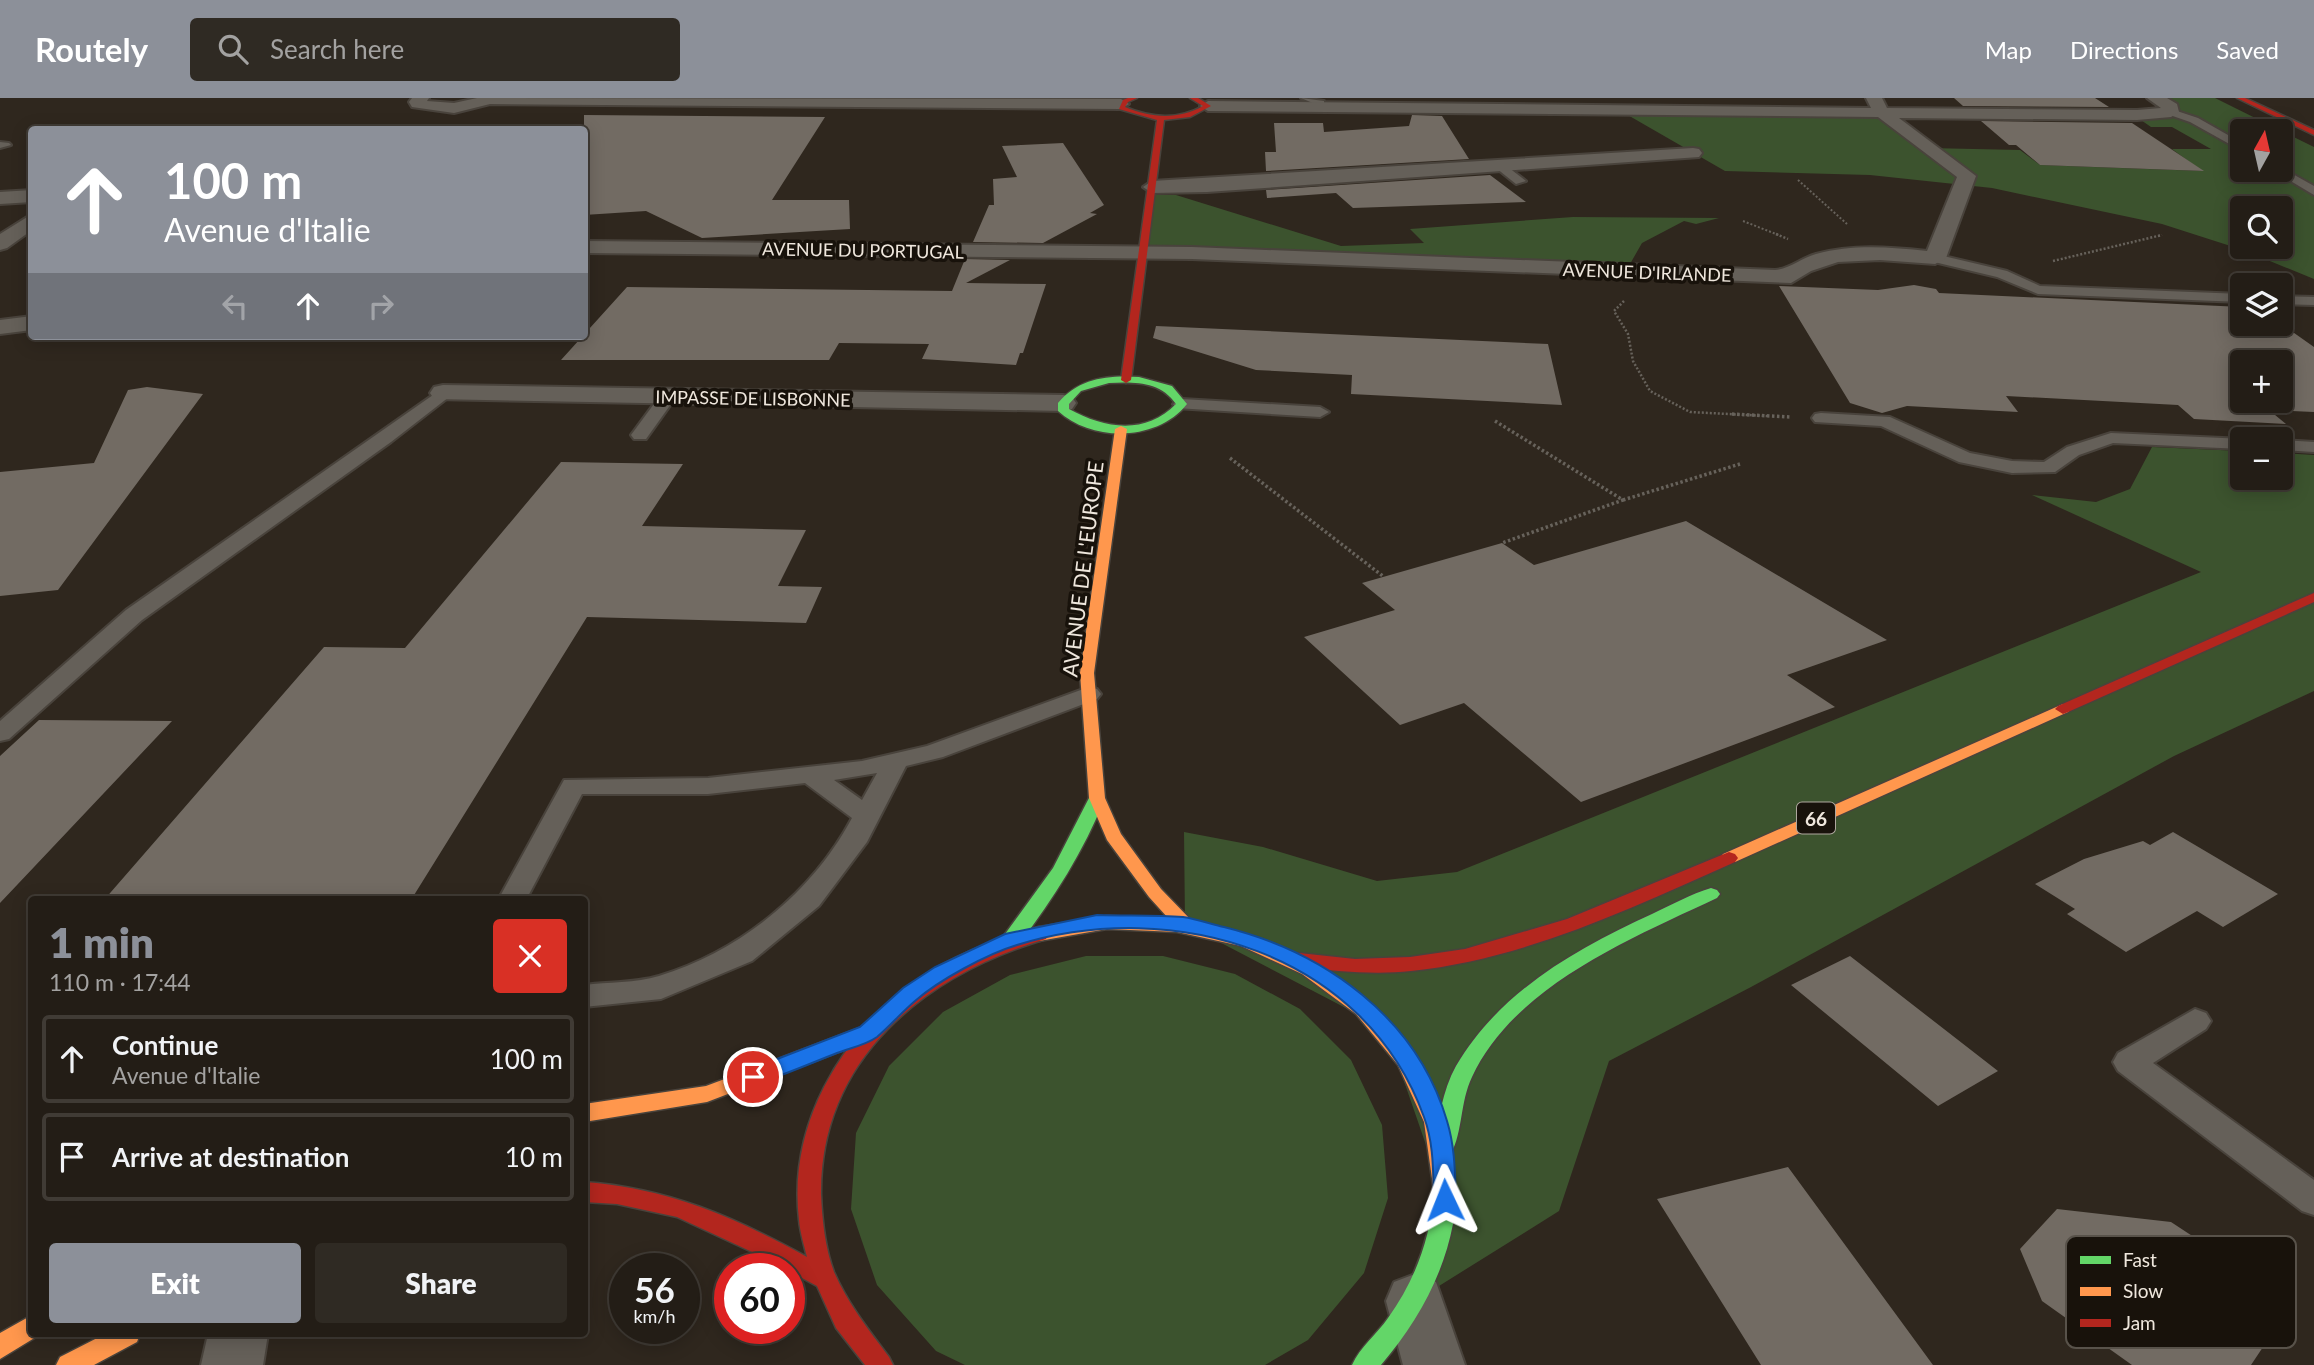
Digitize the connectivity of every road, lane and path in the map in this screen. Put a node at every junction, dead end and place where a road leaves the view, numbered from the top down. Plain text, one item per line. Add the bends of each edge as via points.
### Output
1 (421, 98) edge
2 (489, 98) edge
3 (2155, 98) edge
4 (2240, 98) edge
5 (2270, 98) edge
6 (1128, 101) edge
7 (1200, 102) edge
8 (1315, 103) edge
9 (1878, 105) edge
10 (2171, 112) junction
11 (1161, 117) junction
12 (2307, 117) edge
13 (2314, 134) edge
14 (2230, 141) edge
15 (1693, 153) dead end
16 (1500, 166) junction
17 (2293, 179) edge
18 (1798, 180) dead end
19 (1520, 181) dead end
20 (1152, 187) junction
21 (2314, 191) edge
22 (28, 223) edge
23 (2162, 236) dead end
24 (0, 244) edge
25 (588, 247) edge
26 (1142, 253) junction
27 (1878, 253) junction
28 (1935, 258) junction
29 (2002, 274) junction
30 (2230, 298) edge
31 (1632, 300) dead end
32 (2293, 300) edge
33 (2314, 301) edge
34 (28, 324) edge
35 (0, 327) edge
36 (1126, 380) junction
37 (443, 393) joint
38 (668, 397) junction
39 (1063, 402) junction
40 (1182, 404) junction
41 (1321, 412) dead end
42 (1821, 418) joint
43 (1495, 421) dead end
44 (1121, 429) junction
45 (640, 435) dead end
46 (2230, 443) edge
47 (2293, 446) edge
48 (2314, 447) edge
49 (1230, 458) dead end
50 (1740, 464) dead end
51 (1623, 500) junction
52 (1502, 543) dead end
53 (1384, 577) dead end
54 (2314, 597) edge
55 (1089, 694) junction
56 (0, 734) edge
57 (897, 761) junction
58 (810, 775) junction
59 (1097, 798) junction
60 (867, 816) junction
61 (1725, 887) dead end
62 (514, 896) edge
63 (1185, 924) junction
64 (1012, 939) junction
65 (1299, 960) junction
66 (588, 996) edge
67 (2195, 1021) dead end
68 (867, 1033) junction
69 (588, 1111) edge
70 (1443, 1149) junction
71 (588, 1192) edge
72 (2314, 1200) edge
73 (820, 1276) junction
74 (1415, 1301) junction
75 (28, 1329) edge
76 (237, 1337) edge
77 (0, 1347) edge
78 (864, 1357) edge
79 (232, 1365) edge
80 (880, 1365) edge
81 (1365, 1365) edge
82 (1434, 1365) edge

1 - 2 street via 416,102 455,115
2 - 6 street
3 - 10 street via 2171,107
4 - 12 main road
5 - 12 main road
6 - 11 main road via 1121,108
7 - 8 street
7 - 11 main road via 1198,113
8 - 9 street
9 - 10 street via 2137,116
9 - 28 street via 1967,176
10 - 14 lane
11 - 20 main road
12 - 13 main road
15 - 16 street
16 - 19 lane
16 - 20 street
17 - 21 lane
18 - 27 path
20 - 26 main road
22 - 24 street
23 - 29 path
25 - 26 street, AVENUE DU PORTUGAL
26 - 27 street, AVENUE D'IRLANDE via 1775,277 1791,276 1798,267 1830,257
26 - 36 main road
27 - 28 street, AVENUE D'IRLANDE
28 - 29 lane
29 - 30 lane via 2038,290
31 - 42 path via 1620,302 1614,311 1650,391 1689,412
32 - 33 lane
34 - 35 street
36 - 39 main road via 1077,388
36 - 40 main road via 1159,384
37 - 38 street, IMPASSE DE LISBONNE
37 - 56 lane via 134,615
38 - 39 street, IMPASSE DE LISBONNE
38 - 45 lane
39 - 44 main road via 1064,411 1078,421
40 - 41 lane
40 - 44 main road via 1171,419 1157,425
42 - 46 lane via 1884,421 1965,457 2012,467 2048,468 2073,451 2111,438
43 - 51 path
44 - 55 main road, AVENUE DE L'EUROPE via 1087,673
47 - 48 lane
49 - 53 path
50 - 51 path
51 - 52 path
54 - 65 main road, 66 via 1640,897 1532,938 1462,957 1395,967 1350,968
55 - 57 lane via 934,752
55 - 59 main road, AVENUE DE L'EUROPE
57 - 58 lane
57 - 60 lane
58 - 60 lane
58 - 62 lane via 708,786 573,786
59 - 63 main road, AVENUE DE L'EUROPE via 1113,836 1155,893
59 - 64 main road, AVENUE DE L'EUROPE via 1065,871
60 - 66 lane via 809,900 741,953 661,988
61 - 70 main road via 1608,942 1493,1026 1463,1073
63 - 64 main road via 1097,922
63 - 65 main road via 1253,941
64 - 68 main road via 958,962 910,994
65 - 70 main road via 1353,996 1386,1029 1414,1069 1436,1118
67 - 72 lane via 2129,1062
68 - 69 main road via 708,1094
68 - 73 main road via 839,1074 817,1120 806,1170 807,1223
70 - 74 main road via 1445,1200 1437,1251
71 - 73 main road via 611,1190 694,1208
73 - 78 main road
74 - 81 main road
74 - 82 street
75 - 77 main road
76 - 79 street
78 - 80 main road

